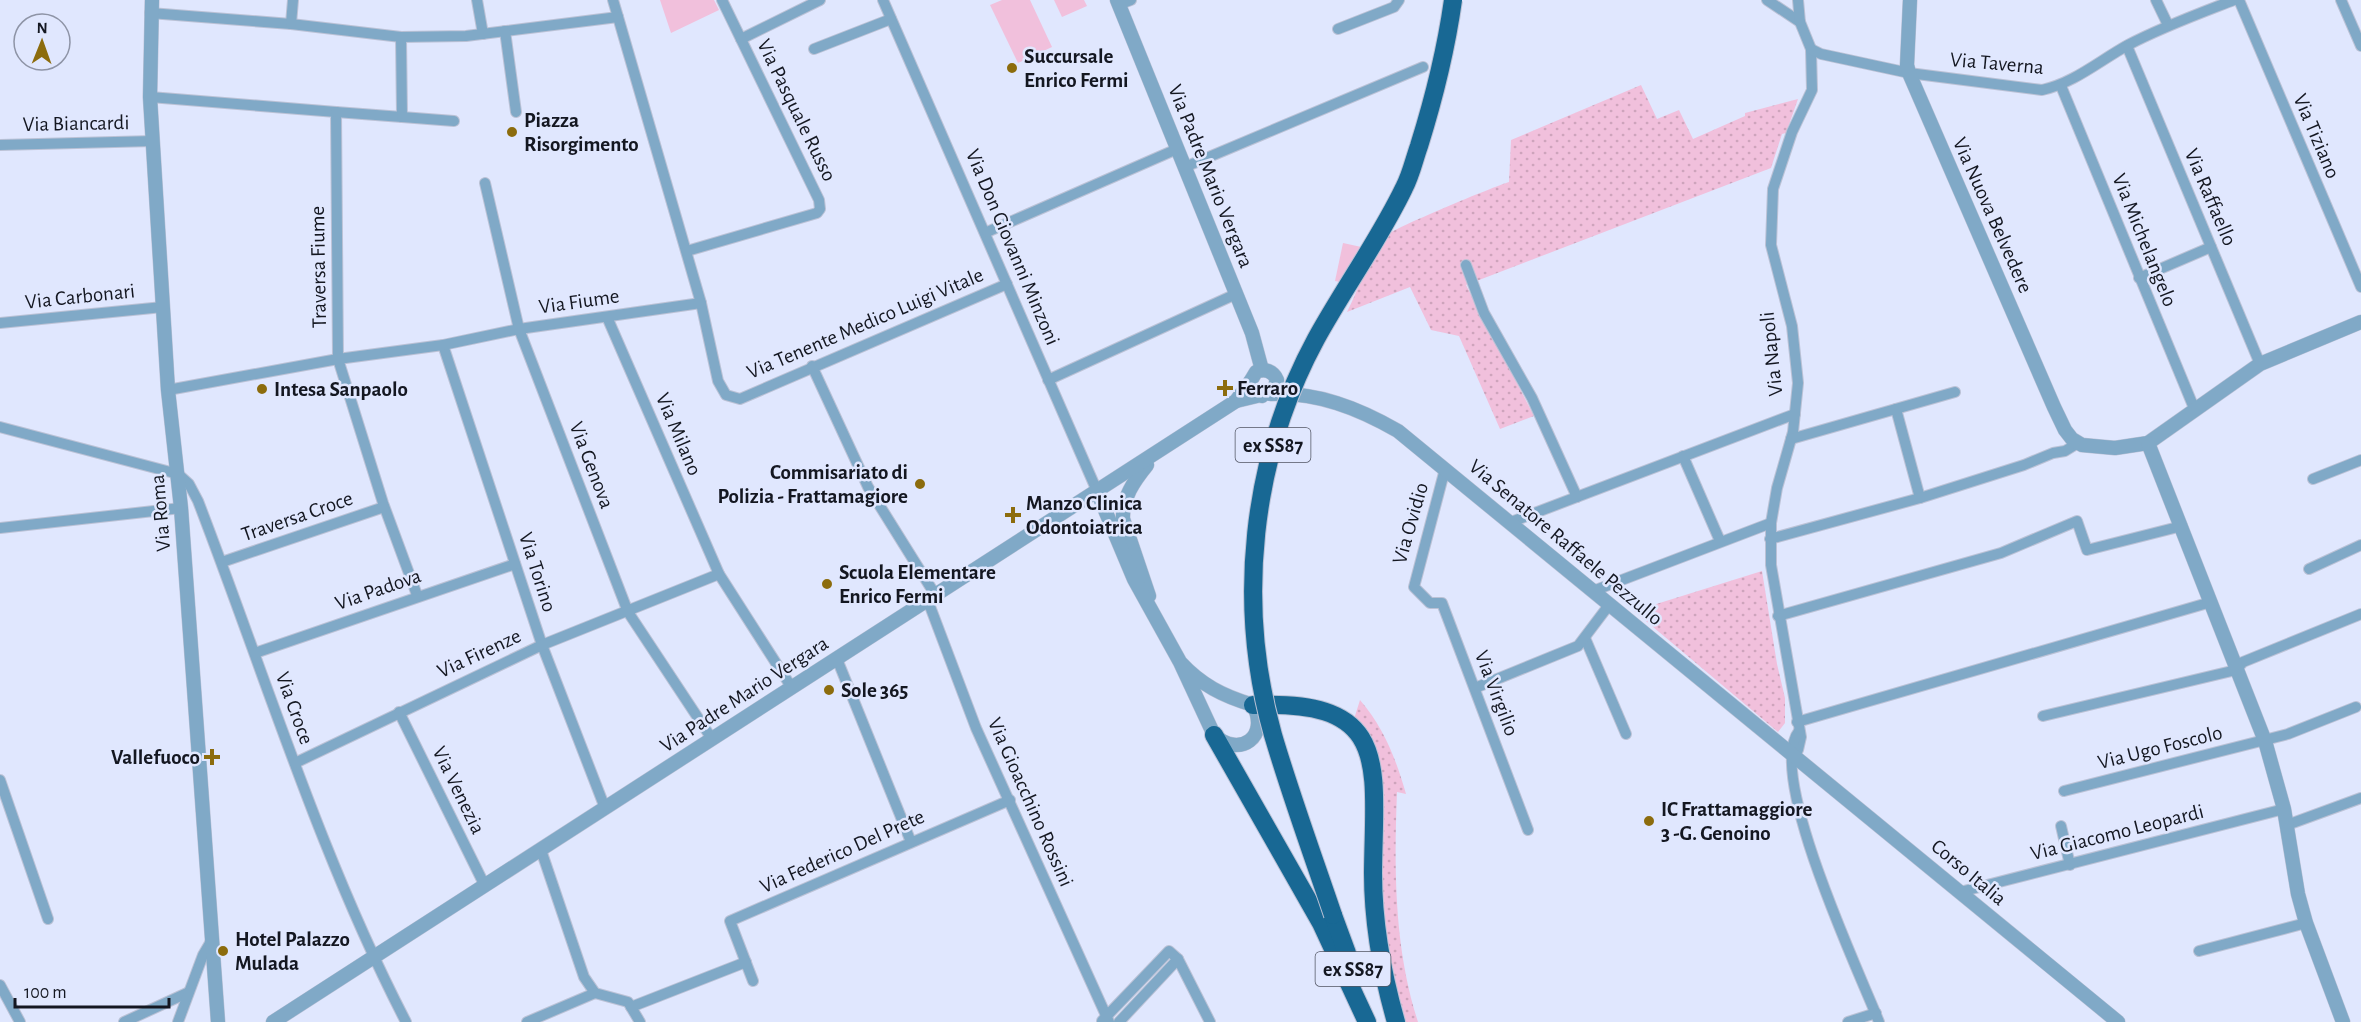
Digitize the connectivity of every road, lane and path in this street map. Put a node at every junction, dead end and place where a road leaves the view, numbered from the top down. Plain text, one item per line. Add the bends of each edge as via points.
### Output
1 (293, 0) edge
2 (477, 0) edge
3 (614, 0) edge
4 (722, 0) edge
5 (820, 0) edge
6 (883, 0) edge
7 (1399, 0) edge
8 (1453, 0) edge
9 (1767, 0) edge
10 (1798, 0) edge
11 (1910, 0) edge
12 (2156, 0) edge
13 (2234, 0) edge
14 (2239, 0) edge
15 (2341, 0) edge
16 (1122, 2) edge
17 (807, 3) edge
18 (151, 6) edge
19 (618, 17) junction
20 (891, 20) junction
21 (1800, 22) junction
22 (291, 24) junction
23 (2168, 25) junction
24 (1338, 29) dead end
25 (505, 31) junction
26 (483, 34) junction
27 (401, 37) junction
28 (741, 39) junction
29 (2127, 45) junction
30 (2361, 46) edge
31 (814, 49) dead end
32 (1811, 49) junction
33 (1423, 68) dead end
34 (1909, 73) junction
35 (2061, 86) junction
36 (150, 97) junction
37 (336, 112) junction
38 (516, 112) dead end
39 (402, 117) junction
40 (454, 121) dead end
41 (153, 141) junction
42 (0, 145) edge
43 (1177, 149) junction
44 (1185, 167) junction
45 (485, 183) dead end
46 (987, 232) junction
47 (2211, 247) junction
48 (687, 251) junction
49 (1466, 265) dead end
50 (2139, 278) junction
51 (1007, 284) junction
52 (2361, 287) edge
53 (1236, 294) junction
54 (701, 303) junction
55 (163, 307) junction
56 (607, 317) junction
57 (2361, 322) edge
58 (0, 323) edge
59 (519, 329) junction
60 (443, 345) junction
61 (338, 359) junction
62 (2260, 364) junction
63 (812, 366) junction
64 (1262, 370) junction
65 (1275, 377) junction
66 (1048, 380) junction
67 (1250, 382) junction
68 (168, 390) junction
69 (1955, 392) dead end
70 (1297, 393) junction
71 (1266, 395) junction
72 (1236, 401) junction
73 (2194, 408) junction
74 (1896, 409) junction
75 (1795, 414) junction
76 (0, 427) edge
77 (1791, 439) junction
78 (2073, 439) junction
79 (2148, 443) junction
80 (1155, 454) junction
81 (1683, 456) junction
82 (2361, 460) edge
83 (1445, 469) junction
84 (178, 474) junction
85 (2313, 479) dead end
86 (1097, 491) junction
87 (1577, 497) junction
88 (1920, 498) junction
89 (384, 507) junction
90 (181, 508) junction
91 (1510, 522) junction
92 (1771, 523) junction
93 (2182, 526) junction
94 (0, 528) edge
95 (1770, 538) junction
96 (1720, 541) junction
97 (2361, 545) edge
98 (222, 561) junction
99 (515, 564) junction
100 (2309, 569) dead end
101 (719, 574) junction
102 (1414, 587) joint
103 (1593, 591) junction
104 (417, 595) junction
105 (932, 598) junction
106 (2211, 602) junction
107 (1609, 605) junction
108 (628, 612) junction
109 (2361, 614) edge
110 (1778, 616) junction
111 (1156, 621) junction
112 (1585, 638) junction
113 (542, 645) junction
114 (255, 653) junction
115 (837, 659) junction
116 (1180, 662) junction
117 (2236, 670) junction
118 (792, 688) junction
119 (1474, 688) junction
120 (1253, 705) junction
121 (2356, 706) dead end
122 (399, 712) junction
123 (2043, 716) dead end
124 (1798, 726) junction
125 (1626, 734) dead end
126 (1214, 735) junction
127 (712, 739) junction
128 (2265, 741) junction
129 (1792, 754) junction
130 (294, 763) junction
131 (0, 780) edge
132 (2064, 791) dead end
133 (2361, 798) edge
134 (1010, 800) junction
135 (605, 808) junction
136 (2284, 809) junction
137 (2287, 825) junction
138 (2061, 826) dead end
139 (1528, 830) dead end
140 (911, 842) junction
141 (541, 850) junction
142 (2070, 865) junction
143 (485, 886) junction
144 (1960, 892) junction
145 (48, 919) dead end
146 (2306, 924) junction
147 (213, 938) junction
148 (2199, 951) dead end
149 (373, 959) junction
150 (1178, 959) junction
151 (746, 962) junction
152 (753, 981) dead end
153 (0, 985) edge
154 (187, 993) junction
155 (595, 993) junction
156 (631, 1007) junction
157 (1877, 1018) edge
158 (1106, 1020) edge
159 (1205, 1020) edge
160 (20, 1022) edge
161 (124, 1022) edge
162 (178, 1022) edge
163 (218, 1022) edge
164 (273, 1022) edge
165 (406, 1022) edge
166 (526, 1022) edge
167 (640, 1022) edge
168 (1119, 1022) edge
169 (1367, 1022) edge
170 (1373, 1022) edge
171 (1396, 1022) edge
172 (1848, 1022) edge
173 (2118, 1022) edge
174 (2343, 1022) edge

1 - 22 street
2 - 26 street
3 - 19 street
4 - 28 street, Via Pasquale Russo
5 - 17 street
6 - 20 street, Via Don Giovanni Minzoni
7 - 24 street via 1394,7
8 - 170 highway, ex SS87, bridge via 1437,90 1406,186 1315,340 1270,455 1258,507 1254,617 1260,673 1273,734
9 - 21 street
10 - 21 street
11 - 34 street, Via Nuova Belvedere
12 - 23 street
13 - 23 street, Via Taverna
14 - 52 street, Via Tiziano
15 - 30 street
16 - 43 street, Via Padre Mario Vergara
17 - 28 street
18 - 22 street
18 - 36 street, Via Roma
19 - 25 street
19 - 48 street
20 - 31 street
20 - 46 street, Via Don Giovanni Minzoni
21 - 32 street
22 - 27 street
23 - 29 street, Via Taverna
25 - 26 street
25 - 38 street
26 - 27 street
27 - 39 street
28 - 48 street, Via Pasquale Russo via 820,209
29 - 35 street, Via Taverna
29 - 47 street, Via Raffaello
32 - 34 street, Via Taverna
32 - 75 street, Via Napoli via 1812,90 1792,132 1773,189 1771,245 1792,326 1798,383
33 - 44 street
34 - 35 street, Via Taverna via 2042,90
34 - 78 street, Via Nuova Belvedere
35 - 50 street, Via Michelangelo
36 - 37 street
36 - 41 street, Via Roma
37 - 39 street
37 - 61 street, Traversa Fiume
39 - 40 street
41 - 42 street, Via Biancardi
41 - 55 street, Via Roma
43 - 44 street, Via Padre Mario Vergara
43 - 46 street
44 - 53 street, Via Padre Mario Vergara
45 - 59 street, Via Genova
46 - 51 street, Via Don Giovanni Minzoni
47 - 50 street
47 - 62 street, Via Raffaello
48 - 54 street
49 - 87 street via 1484,314 1532,398
50 - 73 street, Via Michelangelo
51 - 63 street, Via Tenente Medico Luigi Vitale
51 - 66 street, Via Don Giovanni Minzoni
53 - 64 street, Via Padre Mario Vergara
53 - 66 street
54 - 56 street, Via Fiume
54 - 63 street, Via Tenente Medico Luigi Vitale via 718,381 726,395 740,399
55 - 58 street, Via Carbonari
55 - 68 street, Via Roma
56 - 59 street, Via Fiume
56 - 101 street, Via Milano
57 - 62 street
59 - 60 street, Via Fiume
59 - 108 street, Via Genova
60 - 61 street, Via Fiume
60 - 99 street, Via Torino
61 - 68 street, Via Fiume
61 - 89 street, Traversa Fiume
62 - 73 street
63 - 105 street, Via Gioacchino Rossini via 868,487
64 - 65 street
64 - 67 street
65 - 70 street, Via Senatore Raffaele Pezzullo
65 - 71 street via 1276,387
66 - 86 street, Via Don Giovanni Minzoni
67 - 71 street via 1254,392
67 - 72 street, Via Padre Mario Vergara
68 - 84 street, Via Roma
69 - 74 street
70 - 71 street, Via Senatore Raffaele Pezzullo
70 - 83 street, Via Senatore Raffaele Pezzullo via 1331,400 1377,419
71 - 72 street, Via Padre Mario Vergara
72 - 80 street, Via Padre Mario Vergara
73 - 79 street
74 - 77 street
74 - 88 street
75 - 77 street, Via Napoli
75 - 81 street
76 - 84 street
77 - 92 street, Via Napoli
78 - 79 street via 2095,448
78 - 88 street via 2024,465
79 - 93 street
80 - 86 street, Via Padre Mario Vergara
80 - 111 street via 1137,476 1123,519
81 - 87 street
81 - 96 street
82 - 85 street
83 - 91 street, Via Senatore Raffaele Pezzullo
83 - 102 street, Via Ovidio
84 - 90 street, Via Roma
84 - 98 street, Via Croce via 198,501
86 - 105 street, Via Padre Mario Vergara
86 - 111 street
87 - 91 street
88 - 95 street
89 - 98 street, Traversa Croce
89 - 104 street, Traversa Fiume
90 - 94 street
90 - 147 street, Via Roma
91 - 103 street, Via Senatore Raffaele Pezzullo
92 - 95 street, Via Napoli
92 - 96 street
93 - 106 street
93 - 110 street via 2087,550 2077,521 2001,552
95 - 110 street, Via Napoli
96 - 103 street
97 - 100 street
98 - 114 street, Via Croce
99 - 104 street, Via Padova
99 - 113 street, Via Torino
101 - 108 street, Via Firenze
101 - 118 street, Via Milano
102 - 119 street, Via Virgilio via 1430,603 1442,603
103 - 107 street, Via Senatore Raffaele Pezzullo
104 - 114 street, Via Padova
105 - 115 street, Via Padre Mario Vergara
105 - 134 street, Via Gioacchino Rossini via 976,728
106 - 117 street
106 - 124 street
107 - 112 street
107 - 129 street, Via Senatore Raffaele Pezzullo
108 - 113 street, Via Firenze
108 - 127 street, Via Genova
109 - 117 street via 2244,662
110 - 124 street, Via Napoli
111 - 116 street
112 - 119 street via 1578,646
112 - 125 street
113 - 122 street, Via Firenze
113 - 135 street, Via Torino
114 - 130 street, Via Croce
115 - 118 street, Via Padre Mario Vergara
115 - 140 street
116 - 120 street via 1196,680 1221,695
116 - 126 street
117 - 123 street
117 - 128 street
118 - 127 street, Via Padre Mario Vergara
119 - 139 street, Via Virgilio
120 - 126 street via 1259,727 1245,744 1222,743
120 - 171 highway via 1300,705 1323,710 1347,722 1360,734 1369,751 1375,797 1376,928
121 - 128 street, Via Ugo Foscolo
122 - 130 street, Via Firenze
122 - 143 street, Via Venezia
124 - 129 street, Via Napoli via 1801,745
126 - 169 highway via 1321,923
127 - 135 street, Via Padre Mario Vergara
128 - 132 street, Via Ugo Foscolo
128 - 136 street
129 - 144 street, Corso Italia
129 - 157 street via 1797,805 1812,857
130 - 149 street, Via Croce
131 - 145 street
133 - 137 street
134 - 140 street, Via Federico Del Prete
134 - 158 street, Via Gioacchino Rossini
135 - 141 street, Via Padre Mario Vergara
136 - 137 street
136 - 142 street, Via Giacomo Leopardi
137 - 146 street
138 - 142 street
140 - 151 street, Via Federico Del Prete via 730,921
141 - 143 street, Via Padre Mario Vergara
141 - 155 street via 584,977
142 - 144 street, Via Giacomo Leopardi
143 - 149 street, Via Padre Mario Vergara
144 - 173 street, Corso Italia
146 - 148 street
146 - 174 street
147 - 154 street
147 - 163 street, Via Roma
149 - 164 street, Via Padre Mario Vergara
149 - 165 street, Via Croce
150 - 158 street, Via Gioacchino Rossini via 1169,951
150 - 159 street, Via Gioacchino Rossini
150 - 168 street
151 - 152 street
151 - 156 street
153 - 160 street
154 - 161 street
154 - 162 street
155 - 156 street via 628,1002
155 - 166 street
156 - 167 street
157 - 172 street

